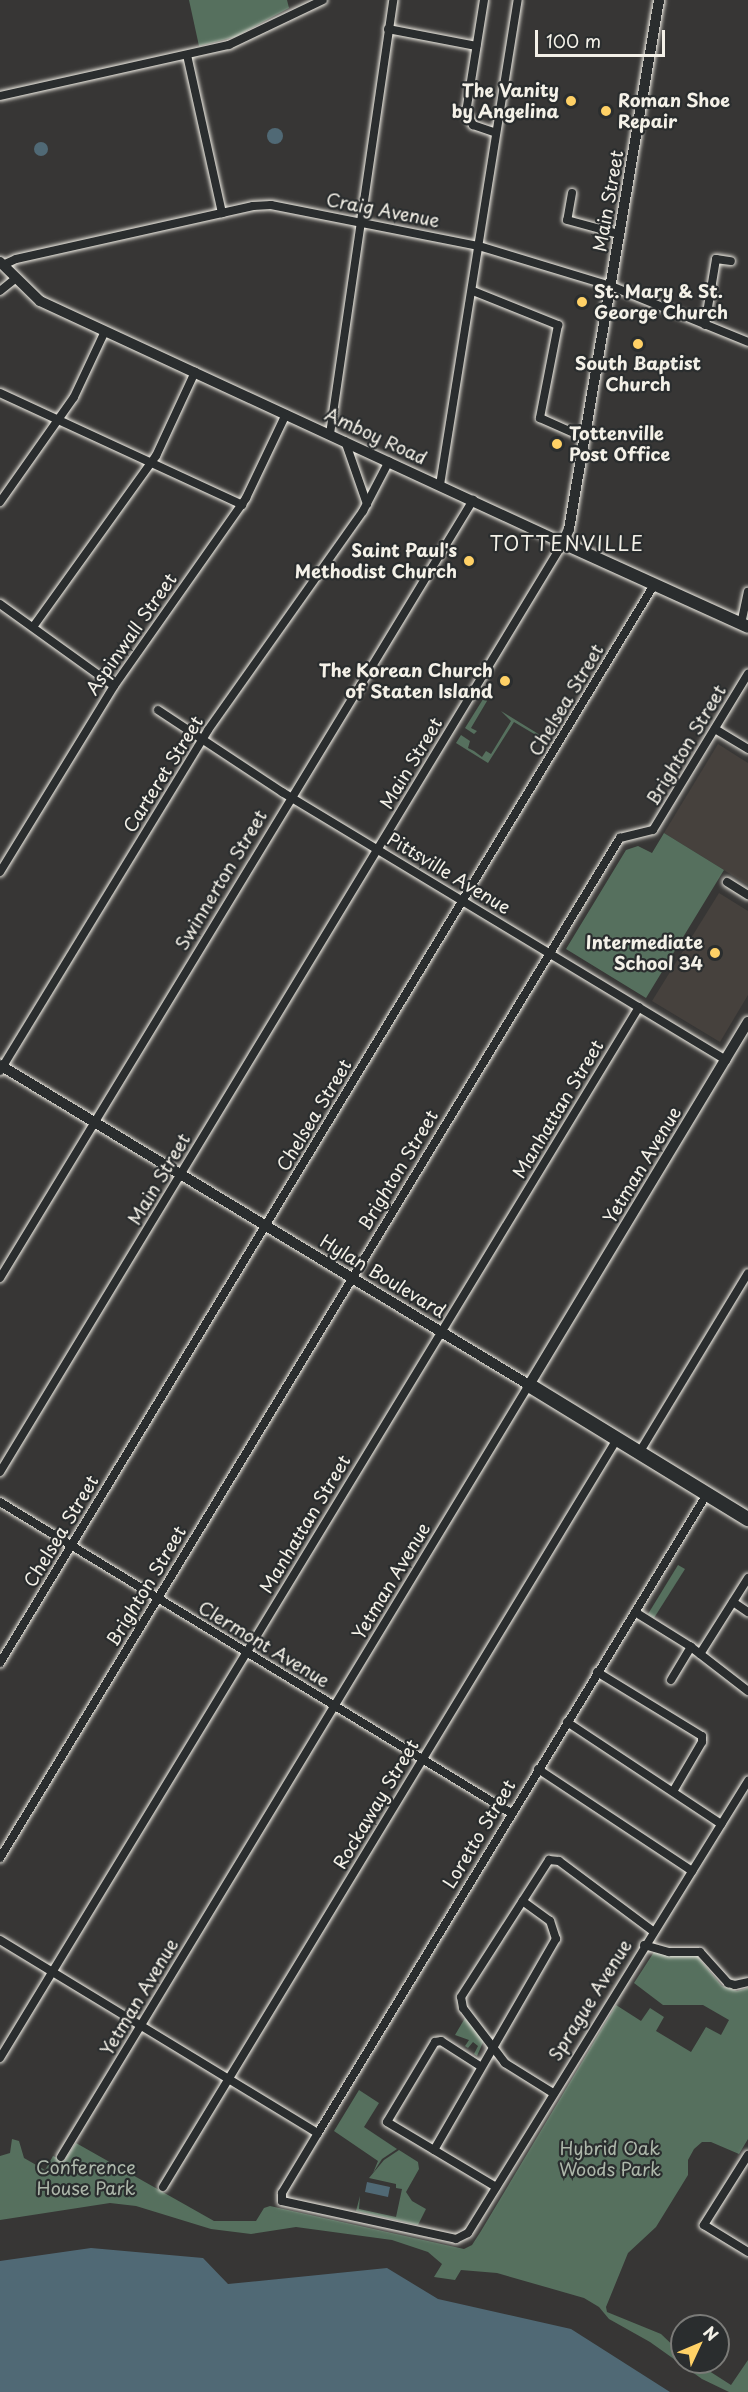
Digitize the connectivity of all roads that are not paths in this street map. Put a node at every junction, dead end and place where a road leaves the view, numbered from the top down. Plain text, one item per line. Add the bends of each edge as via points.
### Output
1 (323, 0) edge
2 (393, 0) edge
3 (484, 0) edge
4 (519, 0) edge
5 (659, 0) edge
6 (388, 29) junction
7 (476, 46) junction
8 (187, 55) junction
9 (0, 96) edge
10 (496, 133) junction
11 (572, 193) dead end
12 (222, 213) junction
13 (361, 223) junction
14 (619, 234) junction
15 (479, 246) junction
16 (731, 261) dead end
17 (1, 264) edge
18 (15, 279) junction
19 (611, 286) junction
20 (0, 291) edge
21 (473, 291) junction
22 (705, 325) junction
23 (105, 331) junction
24 (748, 342) edge
25 (195, 372) junction
26 (0, 393) edge
27 (286, 414) junction
28 (58, 420) junction
29 (330, 434) junction
30 (585, 438) junction
31 (345, 441) junction
32 (389, 461) junction
33 (151, 463) junction
34 (440, 484) junction
35 (473, 500) junction
36 (0, 502) edge
37 (367, 504) junction
38 (242, 505) junction
39 (563, 543) junction
40 (654, 585) junction
41 (748, 592) edge
42 (0, 604) edge
43 (745, 626) edge
44 (33, 627) junction
45 (748, 674) edge
46 (114, 686) junction
47 (158, 710) dead end
48 (715, 729) junction
49 (202, 741) junction
50 (748, 748) edge
51 (291, 798) junction
52 (378, 849) junction
53 (0, 872) edge
54 (727, 882) dead end
55 (748, 895) edge
56 (463, 900) junction
57 (550, 953) junction
58 (639, 1007) junction
59 (748, 1022) edge
60 (726, 1060) junction
61 (1, 1067) edge
62 (94, 1122) junction
63 (181, 1174) junction
64 (266, 1226) junction
65 (748, 1274) edge
66 (0, 1278) edge
67 (352, 1278) junction
68 (441, 1332) junction
69 (529, 1385) junction
70 (617, 1439) junction
71 (639, 1453) junction
72 (0, 1472) edge
73 (707, 1494) junction
74 (0, 1502) edge
75 (748, 1519) edge
76 (71, 1546) junction
77 (748, 1578) edge
78 (158, 1598) junction
79 (732, 1602) junction
80 (635, 1612) junction
81 (748, 1612) edge
82 (691, 1647) junction
83 (246, 1652) junction
84 (700, 1654) junction
85 (0, 1663) edge
86 (597, 1672) junction
87 (671, 1680) dead end
88 (748, 1691) edge
89 (334, 1706) junction
90 (567, 1722) junction
91 (423, 1759) junction
92 (538, 1769) junction
93 (748, 1781) edge
94 (674, 1790) junction
95 (511, 1813) junction
96 (721, 1824) junction
97 (0, 1858) edge
98 (692, 1871) junction
99 (522, 1901) junction
100 (652, 1931) junction
101 (0, 1941) edge
102 (644, 1945) junction
103 (52, 1972) junction
104 (748, 1982) edge
105 (140, 2025) junction
106 (494, 2044) junction
107 (0, 2058) edge
108 (480, 2066) junction
109 (229, 2079) junction
110 (553, 2093) junction
111 (318, 2133) junction
112 (434, 2150) junction
113 (748, 2155) edge
114 (61, 2157) dead end
115 (164, 2187) dead end
116 (496, 2187) junction
117 (463, 2238) joint
118 (748, 2252) edge

1 - 8 street via 229,45
2 - 6 street
3 - 7 street
4 - 10 street
5 - 14 street, Main Street
6 - 7 street
6 - 13 street
7 - 10 street via 468,119 480,130
8 - 9 street
8 - 12 street
10 - 15 street
11 - 14 street via 567,220
12 - 13 street, Craig Avenue via 265,205
12 - 17 street, Craig Avenue
13 - 15 street, Craig Avenue
13 - 29 street
14 - 19 street, Main Street
15 - 19 street, Craig Avenue
15 - 21 street
16 - 22 street via 716,259
17 - 18 street, Amboy Road
18 - 20 street
18 - 23 street, Amboy Road via 33,297
19 - 22 street, Craig Avenue
19 - 30 street, Main Street
21 - 30 street via 558,325 540,418
21 - 34 street
22 - 24 street, Craig Avenue
23 - 25 street, Amboy Road
23 - 28 street via 77,392
25 - 27 street, Amboy Road
25 - 33 street
26 - 28 street
27 - 29 street, Amboy Road
27 - 38 street, Aspinwall Street
28 - 33 street
28 - 36 street
29 - 31 street, Amboy Road
30 - 39 street, Main Street
31 - 32 street, Amboy Road
31 - 37 street
32 - 34 street, Amboy Road
32 - 37 street, Carteret Street
33 - 38 street
33 - 44 street
34 - 35 street, Amboy Road
35 - 39 street, Amboy Road
35 - 51 street, Swinnerton Street
37 - 49 street, Carteret Street
38 - 46 street, Aspinwall Street
39 - 40 main road, Amboy Road
39 - 52 street, Main Street
40 - 43 main road, Amboy Road
40 - 56 street, Chelsea Street
41 - 43 street
42 - 44 street
44 - 46 street
45 - 48 street, Brighton Street
46 - 53 street, Aspinwall Street
47 - 49 street, Pittsville Avenue
48 - 50 street
48 - 57 street, Brighton Street via 653,830 620,838
49 - 51 street, Pittsville Avenue
49 - 61 street, Carteret Street
51 - 52 street, Pittsville Avenue
51 - 62 street, Swinnerton Street
52 - 56 street, Pittsville Avenue
52 - 63 street, Main Street
54 - 55 street
56 - 57 street, Pittsville Avenue
56 - 64 street, Chelsea Street
57 - 58 street, Pittsville Avenue
57 - 67 street, Brighton Street
58 - 60 street, Pittsville Avenue
58 - 68 street, Manhattan Street
59 - 60 street, Yetman Avenue
60 - 69 street, Yetman Avenue
61 - 62 street, Hylan Boulevard
62 - 63 street, Hylan Boulevard
62 - 66 street, Swinnerton Street
63 - 64 street, Hylan Boulevard
63 - 72 street, Main Street
64 - 67 street, Hylan Boulevard
64 - 76 street, Chelsea Street
65 - 71 street
67 - 68 street, Hylan Boulevard
67 - 78 street, Brighton Street
68 - 69 street, Hylan Boulevard
68 - 83 street, Manhattan Street
69 - 70 main road, Hylan Boulevard
69 - 89 street, Yetman Avenue
70 - 71 main road, Hylan Boulevard
70 - 91 street, Rockaway Street
71 - 73 main road, Hylan Boulevard
73 - 75 main road, Hylan Boulevard
73 - 80 street, Loretto Street
74 - 76 street, Clermont Avenue
76 - 78 street, Clermont Avenue
76 - 85 street, Chelsea Street
77 - 79 street
78 - 83 street, Clermont Avenue
78 - 97 street, Brighton Street
79 - 81 street
79 - 84 street
80 - 82 street
80 - 86 street, Loretto Street
82 - 84 street
82 - 87 street
83 - 89 street, Clermont Avenue
83 - 103 street, Manhattan Street
84 - 88 street
86 - 90 street, Loretto Street
86 - 94 street via 703,1738
89 - 91 street, Clermont Avenue
89 - 105 street, Yetman Avenue
90 - 92 street, Loretto Street
90 - 94 street
91 - 95 street, Clermont Avenue
91 - 109 street, Rockaway Street
92 - 95 street, Loretto Street
92 - 98 street
93 - 96 street, Sprague Avenue
94 - 96 street
95 - 111 street, Loretto Street
96 - 98 street, Sprague Avenue
98 - 100 street, Sprague Avenue
99 - 100 street via 546,1862 556,1860
99 - 106 street via 461,2000
99 - 106 street via 550,1921 558,1934
100 - 102 street, Sprague Avenue
101 - 103 street
102 - 104 street via 669,1952 700,1952 728,1983 735,1986
102 - 110 street, Sprague Avenue
103 - 105 street
103 - 107 street, Manhattan Street
105 - 109 street
105 - 114 street, Yetman Avenue
106 - 108 street
106 - 110 street via 506,2063
108 - 112 street
108 - 112 street via 438,2041 388,2119 389,2125
109 - 111 street
109 - 115 street, Rockaway Street
110 - 116 street, Sprague Avenue
111 - 117 street, Loretto Street via 282,2193 286,2205
112 - 116 street
113 - 118 street via 704,2225
116 - 117 street, Sprague Avenue

